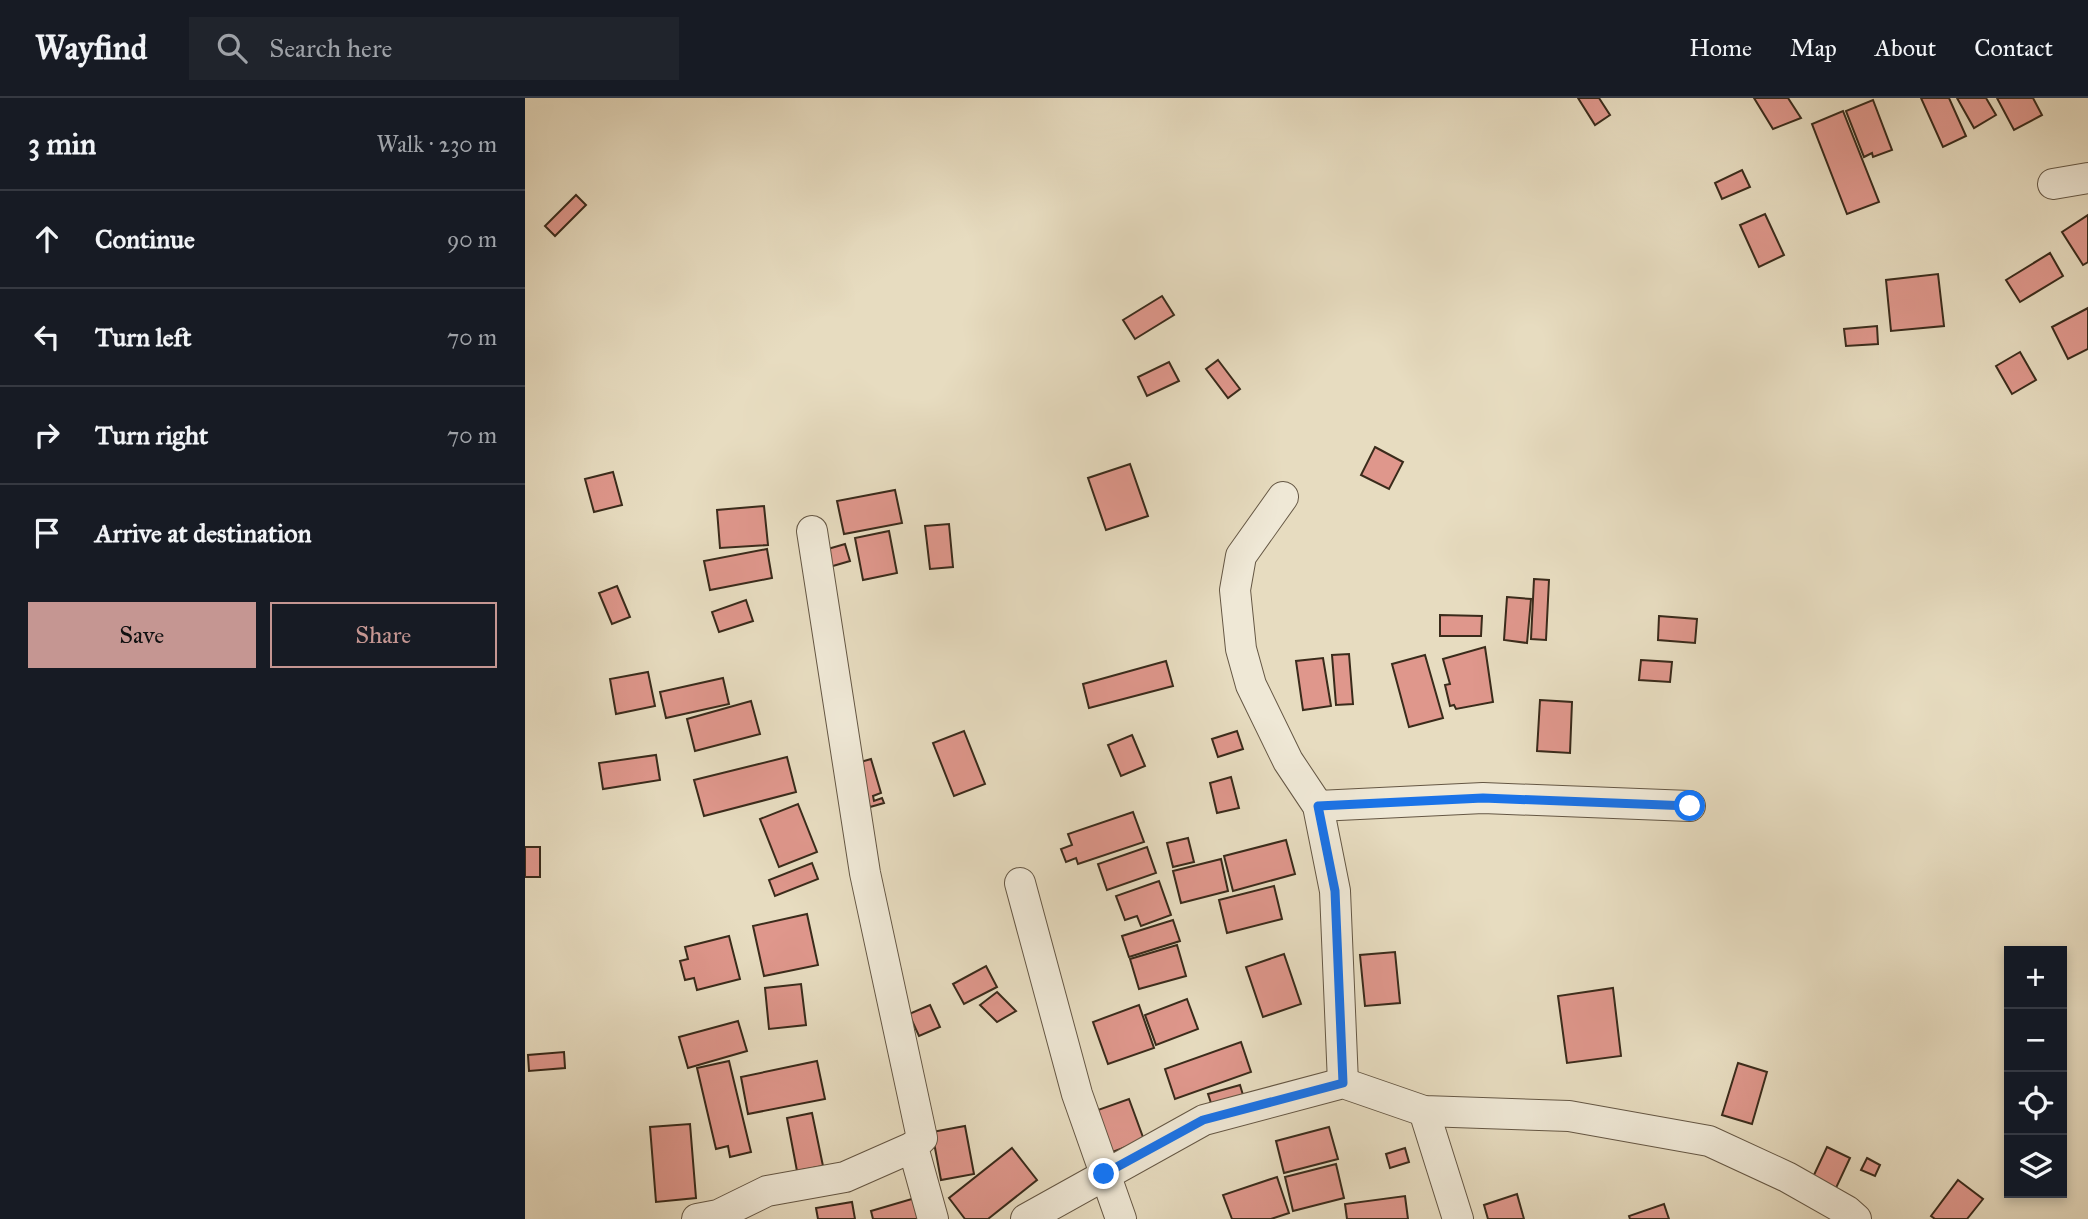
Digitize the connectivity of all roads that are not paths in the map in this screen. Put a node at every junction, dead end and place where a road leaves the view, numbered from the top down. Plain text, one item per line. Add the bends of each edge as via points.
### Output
1 (2088, 178) edge
2 (2053, 184) dead end
3 (1283, 497) dead end
4 (812, 531) dead end
5 (1318, 806) junction
6 (1690, 806) dead end
7 (1020, 883) dead end
8 (1343, 1083) junction
9 (1425, 1111) junction
10 (913, 1147) junction
11 (1104, 1174) junction
12 (697, 1219) edge
13 (933, 1219) edge
14 (1025, 1219) edge
15 (1121, 1219) edge
16 (1458, 1219) edge
17 (1856, 1219) edge

1 - 2 street
3 - 5 street via 1241,556 1235,590 1241,649 1251,685 1289,761
4 - 10 street via 866,873 922,1138
5 - 6 street via 1483,798
5 - 8 street via 1335,891
7 - 11 street via 1077,1094
8 - 9 street
8 - 11 street via 1203,1120
9 - 16 street
9 - 17 street via 1569,1116 1709,1141 1787,1177
10 - 12 street via 845,1177 767,1191 718,1215
10 - 13 street
11 - 14 street
11 - 15 street

